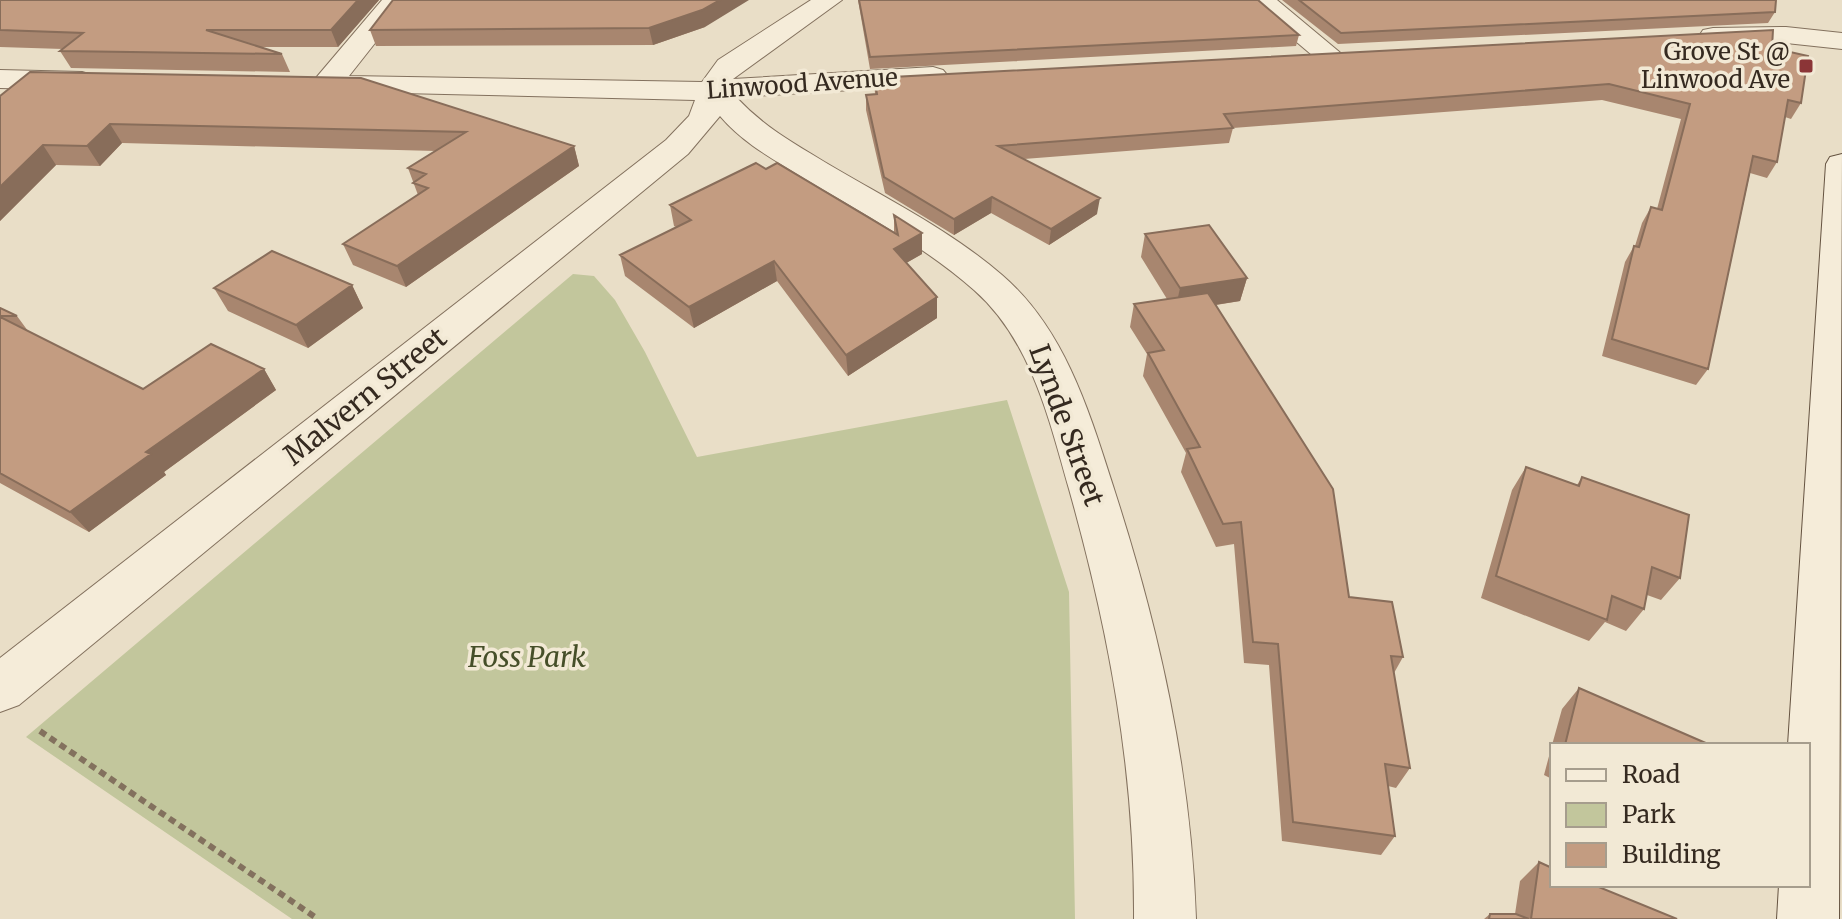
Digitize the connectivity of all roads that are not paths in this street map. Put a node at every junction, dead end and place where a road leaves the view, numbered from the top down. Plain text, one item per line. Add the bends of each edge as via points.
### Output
1 (396, 0) edge
2 (829, 0) edge
3 (1260, 0) edge
4 (1686, 38) edge
5 (1842, 41) edge
6 (1360, 54) edge
7 (1329, 55) junction
8 (1283, 58) edge
9 (958, 74) edge
10 (12, 79) edge
11 (107, 82) edge
12 (294, 85) edge
13 (326, 85) junction
14 (714, 91) junction
15 (0, 98) edge
16 (1842, 164) edge
17 (1836, 430) edge
18 (11, 664) edge
19 (1810, 884) edge
20 (1810, 887) edge
21 (1165, 919) edge
22 (1808, 919) edge

1 - 13 street
2 - 14 street via 728,66
3 - 7 street
4 - 5 street via 1764,34
6 - 7 street
7 - 8 street
9 - 14 street, Linwood Avenue
10 - 11 street
10 - 15 street
12 - 13 street, Linwood Avenue
13 - 14 street, Linwood Avenue
14 - 18 street, Malvern Street via 703,119 677,147
14 - 21 street, Lynde Street via 753,133 987,282 1043,350 1100,515 1140,671 1161,805
16 - 17 street
17 - 19 street
20 - 22 street

